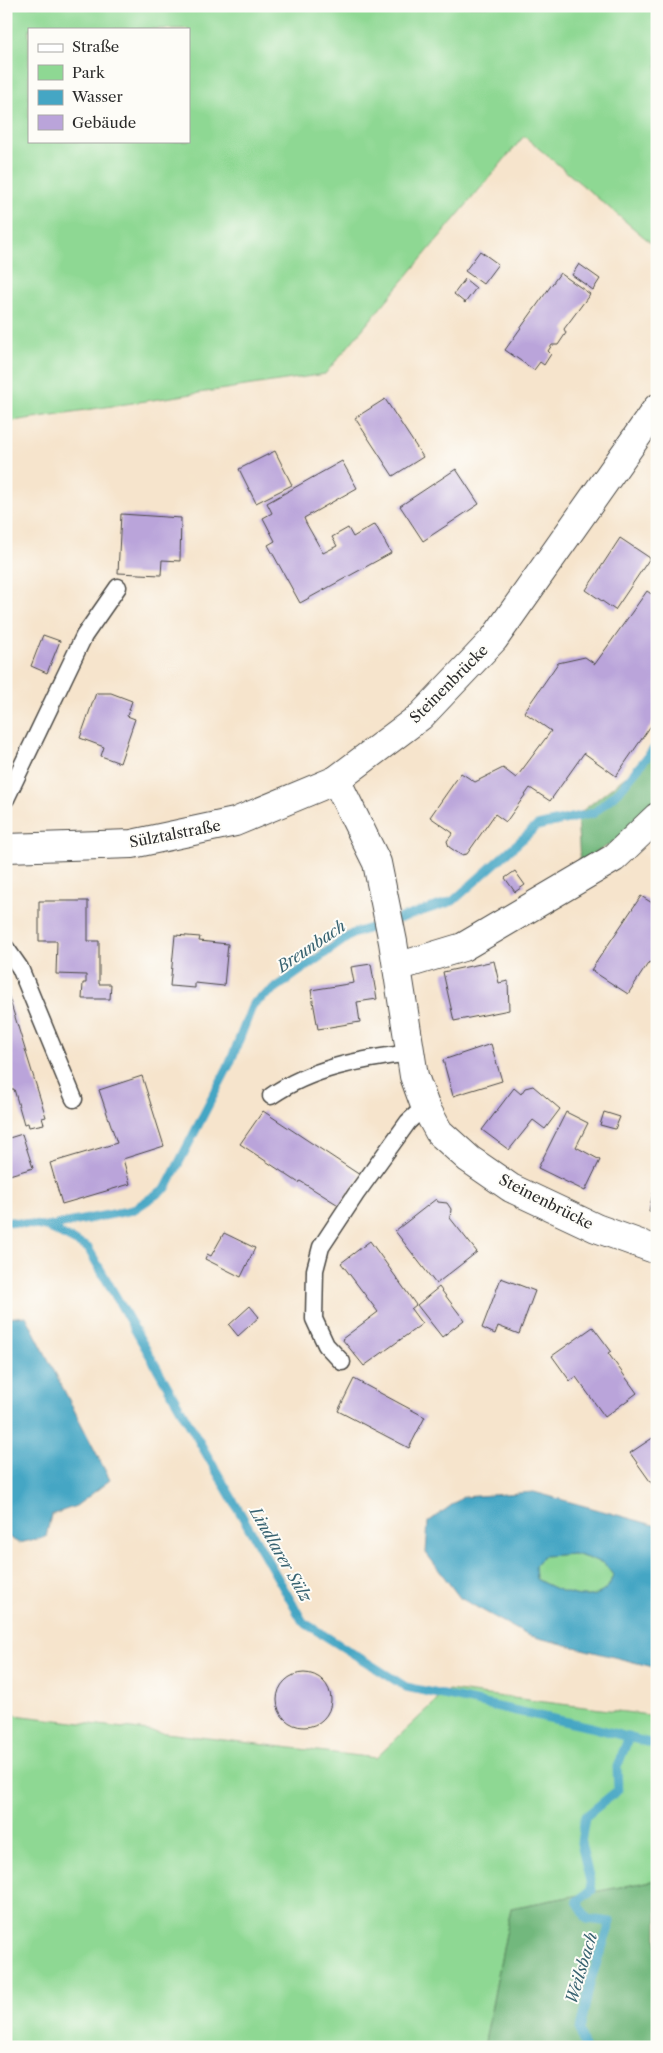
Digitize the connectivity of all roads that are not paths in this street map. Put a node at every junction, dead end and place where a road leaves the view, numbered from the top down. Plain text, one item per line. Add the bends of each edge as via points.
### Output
1 (657, 408) edge
2 (118, 587) dead end
3 (336, 780) junction
4 (6, 799) edge
5 (657, 817) edge
6 (6, 848) edge
7 (6, 948) edge
8 (395, 954) junction
9 (410, 1053) junction
10 (271, 1096) dead end
11 (74, 1099) dead end
12 (425, 1106) junction
13 (657, 1250) edge
14 (342, 1362) dead end

1 - 3 main road, Steinenbrücke via 494,639 421,716
2 - 4 lane via 84,636
3 - 6 main road, Sülztalstraße via 235,822 132,844
3 - 8 main road, Steinenbrücke via 377,863
5 - 8 main road via 614,858 463,947
7 - 11 lane via 20,968
8 - 9 main road, Steinenbrücke
9 - 10 lane via 371,1058 313,1074
9 - 12 main road, Steinenbrücke
12 - 13 main road, Steinenbrücke via 440,1132 469,1159 511,1188 596,1228
12 - 14 lane via 408,1122 321,1247 315,1270 314,1319 326,1345

